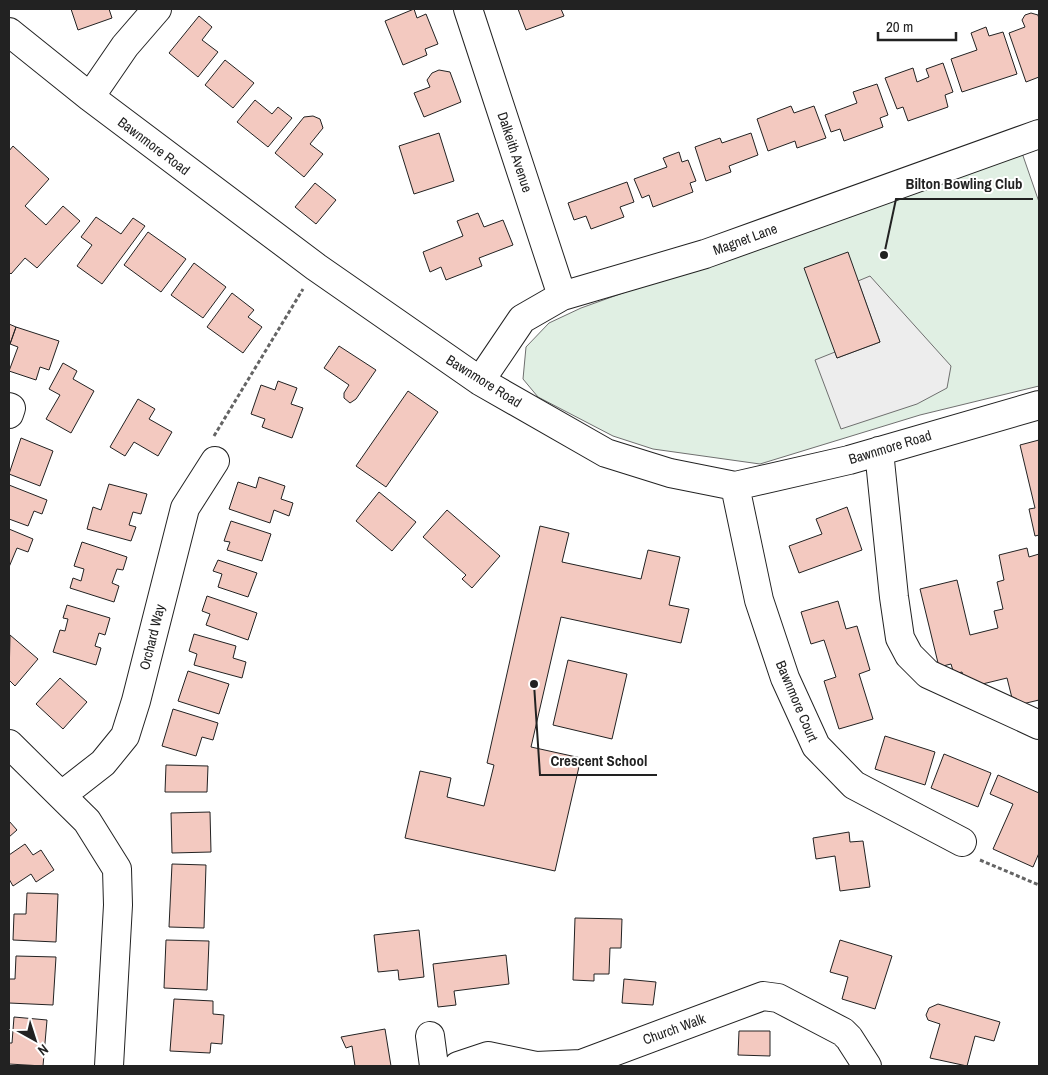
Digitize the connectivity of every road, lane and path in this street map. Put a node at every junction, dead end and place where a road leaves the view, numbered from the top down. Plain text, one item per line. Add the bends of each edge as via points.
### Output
1 (157, 9) edge
2 (468, 9) edge
3 (9, 32) edge
4 (90, 97) junction
5 (1039, 134) edge
6 (316, 268) junction
7 (562, 296) junction
8 (480, 381) junction
9 (1039, 405) edge
10 (9, 407) edge
11 (9, 414) edge
12 (879, 451) junction
13 (215, 461) joint
14 (735, 486) junction
15 (1039, 724) edge
16 (9, 744) edge
17 (62, 795) junction
18 (962, 842) joint
19 (1039, 885) edge
20 (430, 1036) dead end
21 (108, 1066) edge
22 (434, 1066) edge
23 (458, 1066) edge
24 (867, 1066) edge

1 - 4 street via 125,46
2 - 7 street, Dalkeith Avenue
3 - 4 street, Bawnmore Road
4 - 6 street, Bawnmore Road
5 - 7 street, Magnet Lane via 705,254
6 - 8 street, Bawnmore Road
6 - 13 path via 212,439
7 - 8 street, Magnet Lane via 522,319
8 - 14 street, Bawnmore Road via 606,453 670,473
9 - 12 street, Bawnmore Road
10 - 11 street via 12,408
12 - 14 street, Bawnmore Road
12 - 15 street via 900,638 909,655 928,674
13 - 17 street, Orchard Way via 185,508 136,701 124,736 103,763
14 - 18 street, Bawnmore Court via 759,600 785,678 816,746 854,785
16 - 17 street
17 - 21 street via 87,822 117,869 118,905
18 - 19 path via 975,857
20 - 22 street
23 - 24 street, Church Walk via 488,1056 536,1066 580,1064 763,996 778,998 843,1032

